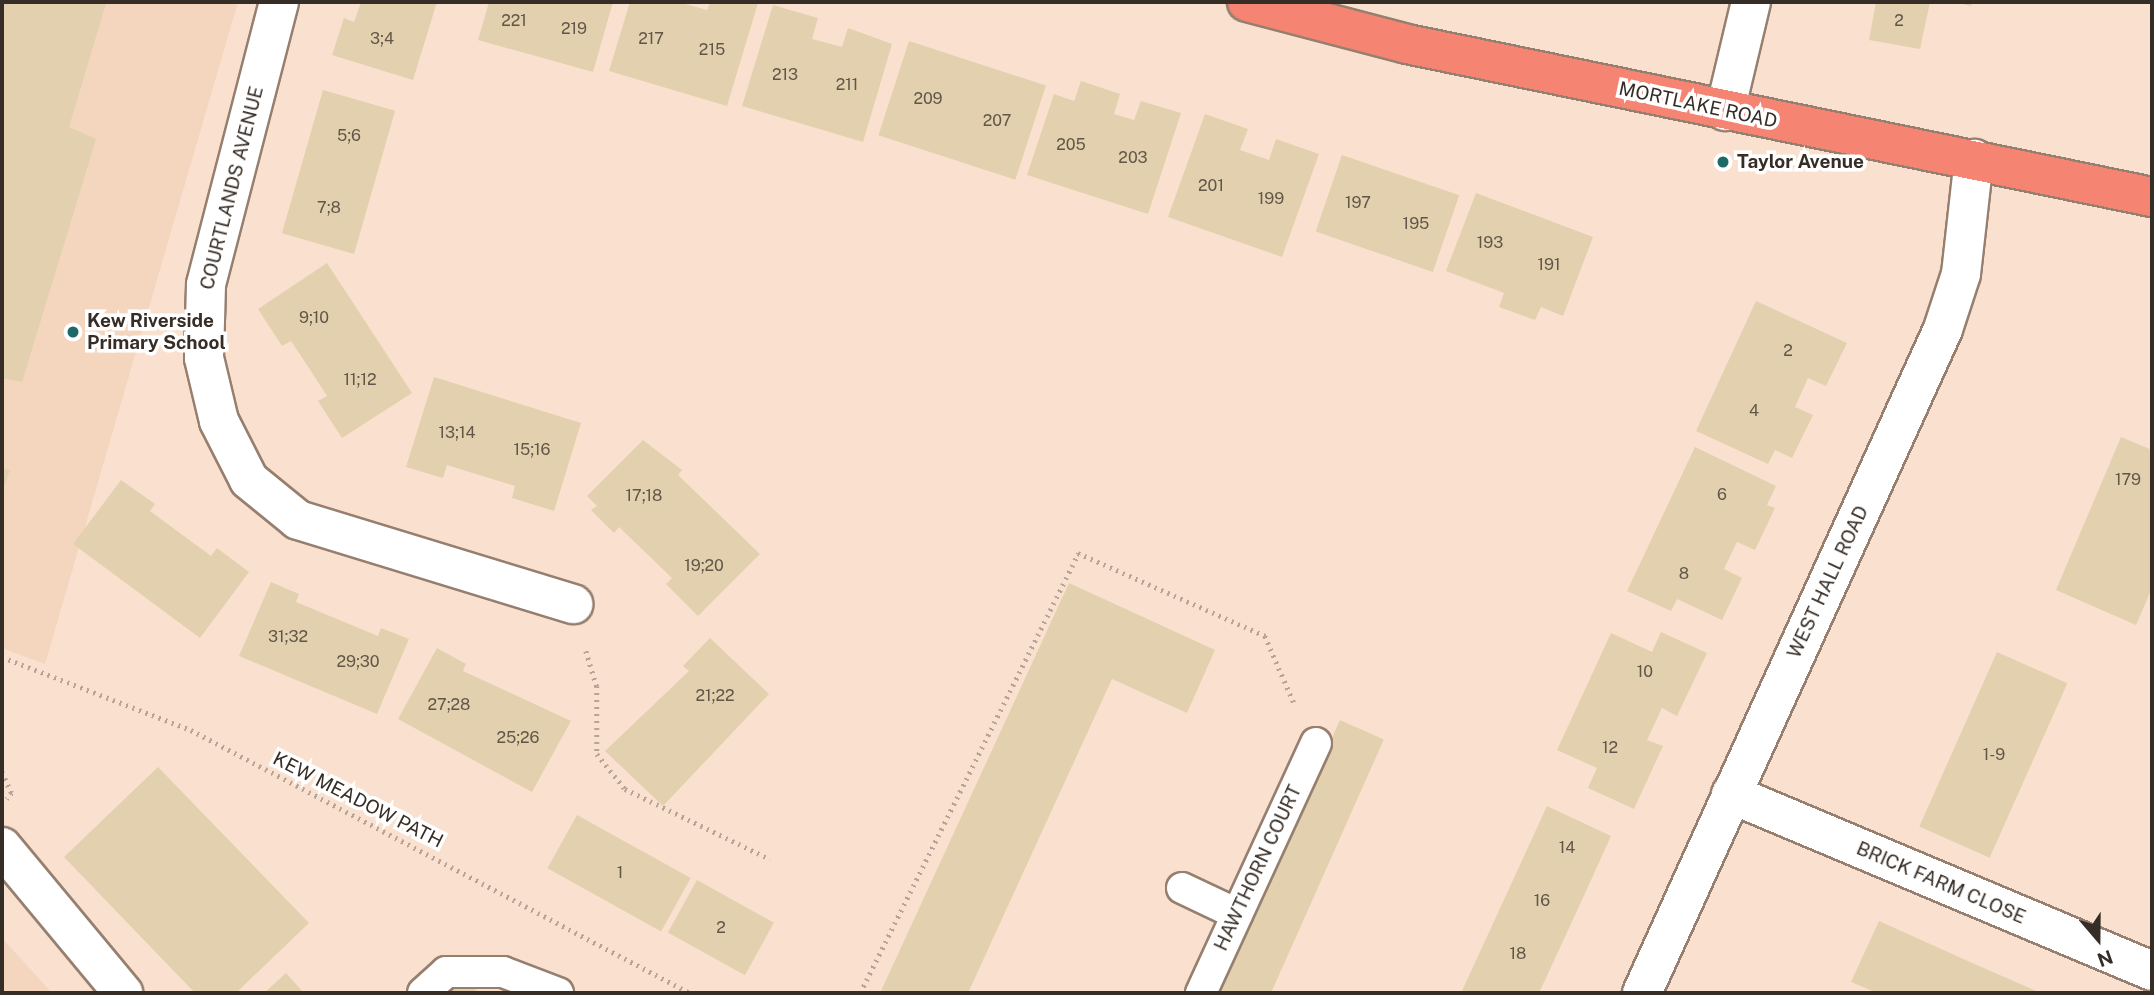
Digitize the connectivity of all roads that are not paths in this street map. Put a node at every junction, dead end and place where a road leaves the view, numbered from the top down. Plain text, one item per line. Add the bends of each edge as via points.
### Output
1 (279, 2) edge
2 (1247, 2) edge
3 (1751, 2) edge
4 (1725, 111) junction
5 (1974, 159) junction
6 (2152, 197) edge
7 (573, 604) road end
8 (1315, 743) road end
9 (1731, 794) junction
10 (2, 848) edge
11 (1182, 888) dead end
12 (1237, 914) junction
13 (2152, 971) edge
14 (123, 993) edge
15 (423, 993) edge
16 (558, 993) edge
17 (1201, 993) edge
18 (1642, 993) edge

1 - 7 street, COURTLANDS AVENUE via 206,285 204,358 219,421 249,480 298,520
2 - 4 highway, MORTLAKE ROAD via 1406,44
3 - 4 street
4 - 5 highway, MORTLAKE ROAD
5 - 6 highway, MORTLAKE ROAD
5 - 9 street, WEST HALL ROAD via 1961,274 1944,329
8 - 12 lane, HAWTHORN COURT
9 - 13 street, BRICK FARM CLOSE
9 - 18 street, WEST HALL ROAD
10 - 14 street
11 - 12 lane
12 - 17 lane, HAWTHORN COURT
15 - 16 lane via 446,972 503,972

